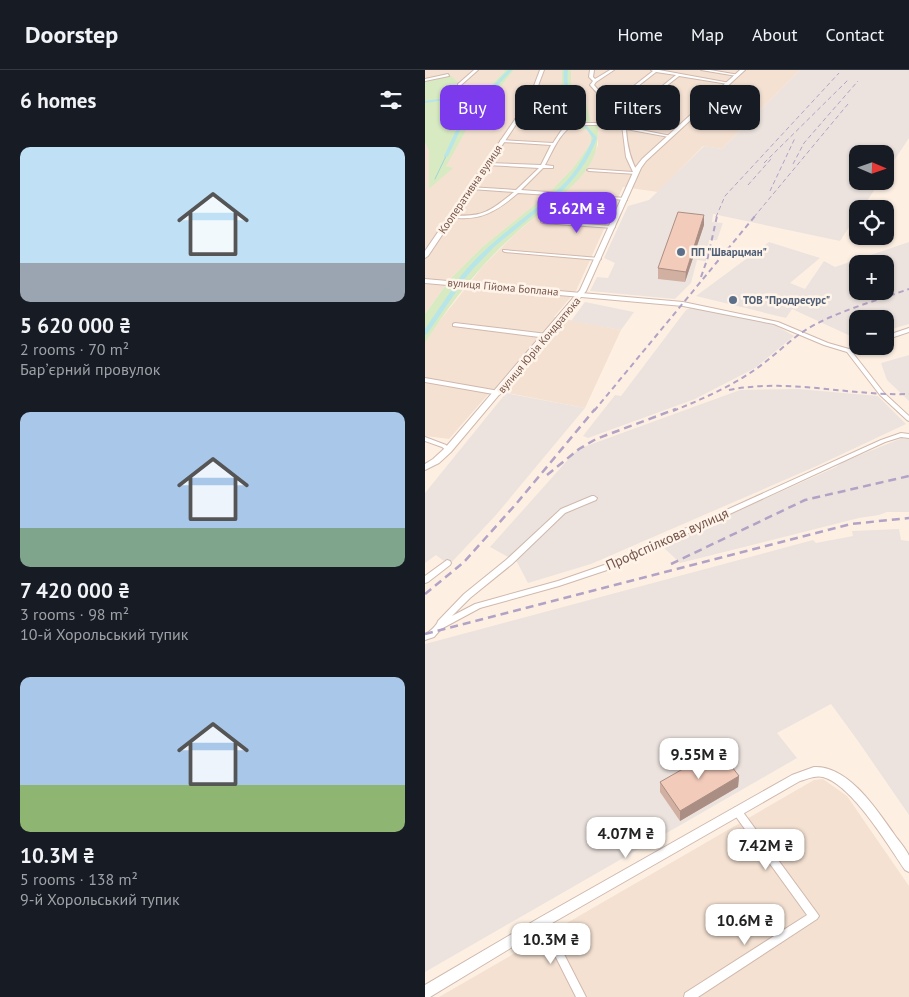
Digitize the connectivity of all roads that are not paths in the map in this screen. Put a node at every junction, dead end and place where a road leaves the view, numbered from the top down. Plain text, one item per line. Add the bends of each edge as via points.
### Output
1 (443, 70) edge
2 (476, 70) edge
3 (542, 70) edge
4 (591, 70) edge
5 (612, 70) edge
6 (650, 70) edge
7 (656, 70) edge
8 (702, 70) edge
9 (743, 70) edge
10 (678, 75) junction
11 (737, 75) junction
12 (693, 77) junction
13 (425, 80) edge
14 (595, 81) junction
15 (728, 83) junction
16 (459, 85) dead end
17 (536, 85) edge
18 (637, 85) edge
19 (666, 85) edge
20 (596, 90) edge
21 (515, 122) edge
22 (564, 130) edge
23 (625, 130) edge
24 (642, 130) edge
25 (669, 136) junction
26 (502, 141) junction
27 (554, 144) junction
28 (487, 164) junction
29 (541, 167) junction
30 (552, 167) dead end
31 (589, 170) dead end
32 (636, 173) junction
33 (471, 188) junction
34 (518, 192) junction
35 (625, 199) junction
36 (452, 216) junction
37 (543, 222) dead end
38 (613, 227) junction
39 (505, 251) dead end
40 (425, 256) edge
41 (599, 259) junction
42 (425, 281) edge
43 (582, 294) junction
44 (455, 325) dead end
45 (909, 330) edge
46 (894, 335) edge
47 (547, 336) junction
48 (849, 351) edge
49 (852, 355) edge
50 (425, 380) edge
51 (499, 393) junction
52 (909, 419) edge
53 (909, 436) edge
54 (425, 439) edge
55 (448, 450) junction
56 (425, 468) edge
57 (594, 498) dead end
58 (447, 563) dead end
59 (425, 580) edge
60 (438, 627) junction
61 (425, 637) edge
62 (737, 811) junction
63 (909, 866) edge
64 (543, 922) junction
65 (425, 992) edge
66 (581, 997) edge
67 (689, 997) edge

1 - 13 street via 448,75
2 - 16 street
3 - 17 street, Кооперативна вулиця
4 - 14 street
5 - 14 street
6 - 7 street
7 - 10 street
7 - 18 street
8 - 11 street
8 - 12 street
9 - 11 street, вулиця Юрія Кондратюка
10 - 12 street
10 - 19 street
11 - 15 street, вулиця Юрія Кондратюка
12 - 15 street
14 - 20 street via 592,85
15 - 25 street, вулиця Юрія Кондратюка
21 - 26 street, Кооперативна вулиця
22 - 27 street
23 - 32 street via 629,160
24 - 25 street
25 - 32 street, вулиця Юрія Кондратюка via 648,154
26 - 27 street
26 - 28 street, Кооперативна вулиця
27 - 29 street
28 - 29 street
28 - 33 street, Кооперативна вулиця
29 - 30 street
29 - 34 street
31 - 32 street
32 - 35 street, вулиця Юрія Кондратюка
33 - 34 street
33 - 36 street, Кооперативна вулиця
34 - 35 street
34 - 36 street via 481,216
35 - 38 street, вулиця Юрія Кондратюка
36 - 40 street, Кооперативна вулиця
37 - 38 street
38 - 41 street, вулиця Юрія Кондратюка
39 - 41 street
41 - 43 street, вулиця Юрія Кондратюка
42 - 43 street, вулиця Гійома Боплана
43 - 47 street, вулиця Юрія Кондратюка
43 - 48 street, вулиця Гійома Боплана via 683,304 744,315 776,323
44 - 47 street
45 - 46 street
47 - 51 street, вулиця Юрія Кондратюка
49 - 52 street via 882,394
50 - 51 street
51 - 55 street, вулиця Юрія Кондратюка
53 - 60 street, Профспілкова вулиця via 883,441 610,566 478,606
54 - 55 street
55 - 56 street, вулиця Юрія Кондратюка
57 - 60 street via 563,511 467,596
58 - 59 street
60 - 61 street, Профспілкова вулиця
62 - 63 street via 796,778 812,772 824,772 835,776 854,791
62 - 64 street
62 - 67 street via 814,916
64 - 65 street
64 - 66 street

